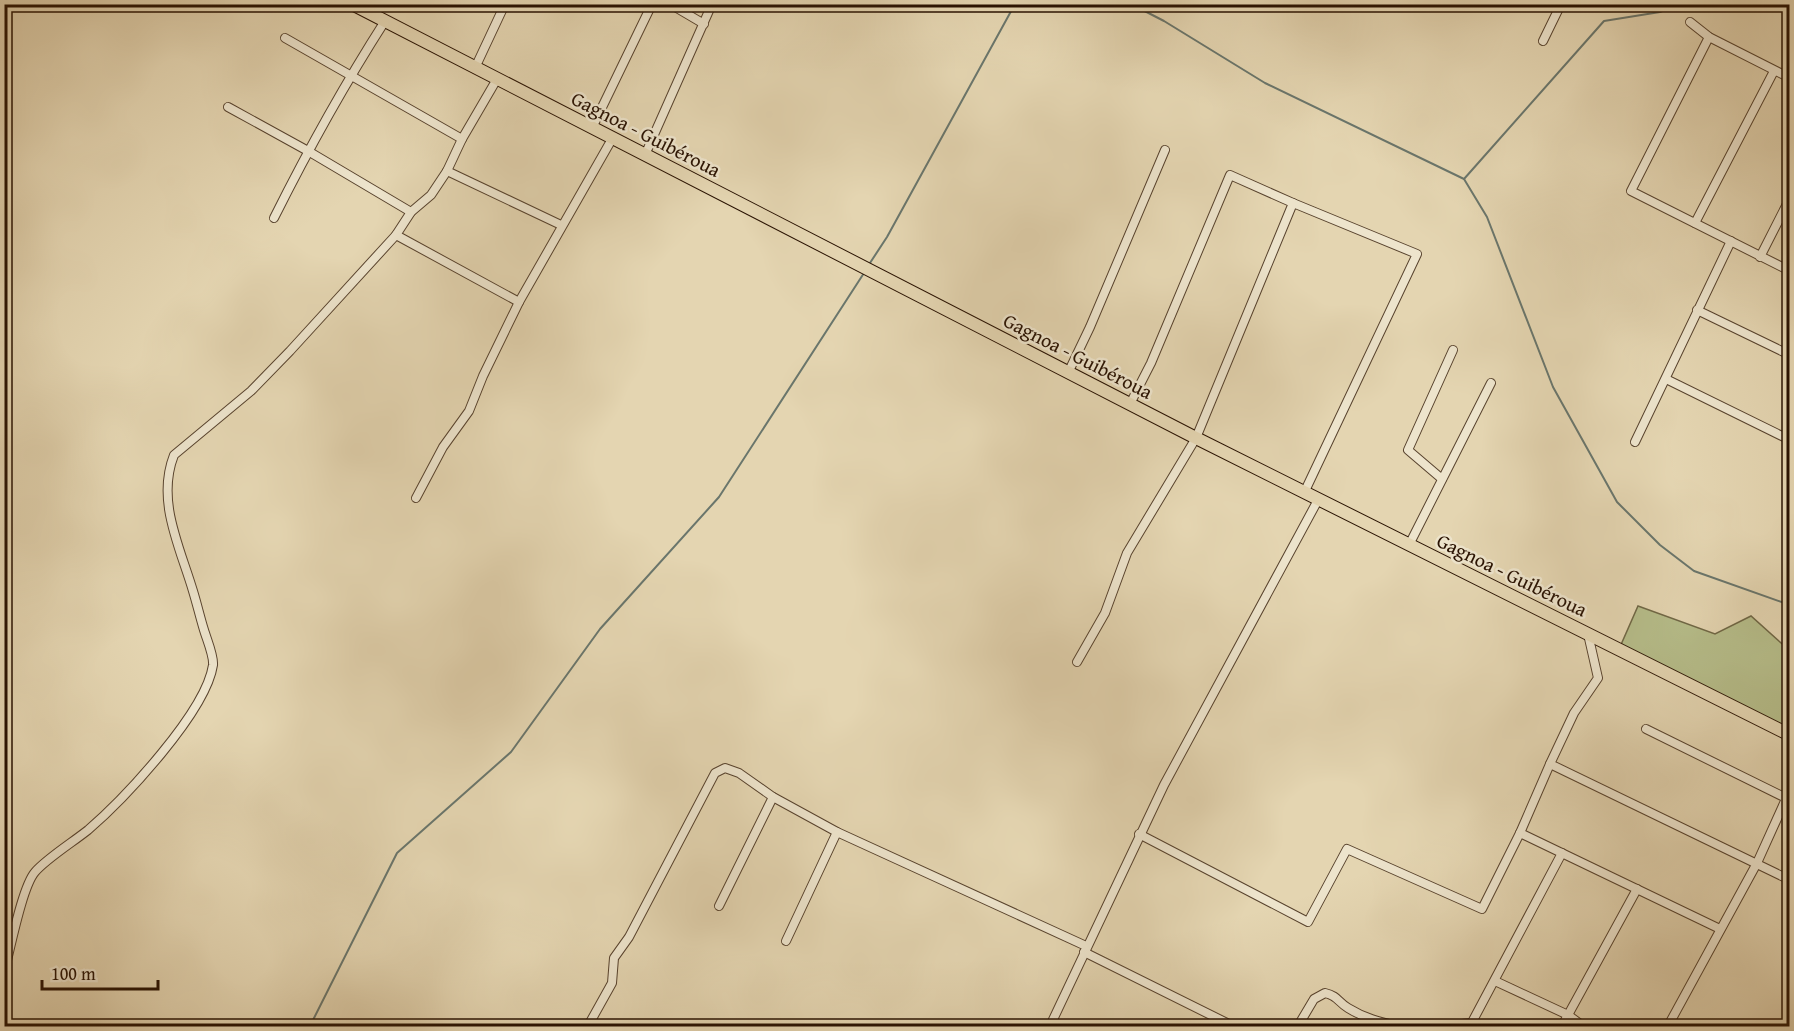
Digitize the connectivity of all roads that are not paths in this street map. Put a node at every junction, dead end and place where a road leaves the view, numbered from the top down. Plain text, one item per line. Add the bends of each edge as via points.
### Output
1 (352, 4) edge
2 (505, 4) edge
3 (652, 4) edge
4 (670, 4) edge
5 (712, 4) edge
6 (1562, 4) edge
7 (385, 21) junction
8 (1690, 22) dead end
9 (704, 24) junction
10 (1709, 37) junction
11 (285, 38) dead end
12 (1543, 41) dead end
13 (475, 68) junction
14 (1774, 71) junction
15 (350, 76) junction
16 (1790, 78) edge
17 (497, 79) junction
18 (228, 107) dead end
19 (592, 128) junction
20 (462, 139) junction
21 (612, 139) junction
22 (1165, 150) dead end
23 (308, 151) junction
24 (645, 155) junction
25 (447, 171) junction
26 (1790, 198) edge
27 (1293, 203) junction
28 (411, 212) junction
29 (274, 218) dead end
30 (1695, 223) junction
31 (561, 225) junction
32 (396, 235) junction
33 (1731, 241) junction
34 (1760, 257) junction
35 (1790, 271) edge
36 (519, 302) junction
37 (1697, 310) junction
38 (1453, 350) dead end
39 (1790, 355) edge
40 (1068, 373) junction
41 (1666, 379) junction
42 (1491, 383) dead end
43 (1130, 404) junction
44 (1196, 438) junction
45 (1790, 440) edge
46 (1635, 442) dead end
47 (1442, 479) junction
48 (1304, 493) junction
49 (416, 498) dead end
50 (1318, 500) junction
51 (1409, 545) junction
52 (1588, 634) junction
53 (1077, 662) dead end
54 (1646, 729) dead end
55 (1790, 735) edge
56 (1550, 764) junction
57 (773, 796) junction
58 (1788, 796) edge
59 (837, 832) junction
60 (1520, 833) junction
61 (1139, 834) junction
62 (1562, 853) junction
63 (1757, 863) junction
64 (1790, 880) edge
65 (1637, 889) junction
66 (719, 906) dead end
67 (1720, 929) junction
68 (786, 940) dead end
69 (1085, 949) junction
70 (4, 972) edge
71 (1495, 981) junction
72 (1568, 1015) junction
73 (1471, 1025) edge
74 (588, 1026) edge
75 (1050, 1026) edge
76 (1233, 1026) edge
77 (1298, 1026) edge
78 (1398, 1026) edge
79 (1441, 1026) edge
80 (1562, 1026) edge
81 (1583, 1026) edge
82 (1668, 1026) edge

1 - 7 main road, Gagnoa - Guibéroua
2 - 13 street
3 - 19 street
4 - 9 street
5 - 9 street
6 - 12 street
7 - 13 main road, Gagnoa - Guibéroua
7 - 15 street
8 - 10 street
9 - 24 street
10 - 14 street
10 - 30 street via 1631,191
11 - 15 street
13 - 17 main road, Gagnoa - Guibéroua
14 - 16 street
14 - 30 street
15 - 20 street
15 - 23 street
17 - 19 main road, Gagnoa - Guibéroua
17 - 20 street
18 - 23 street
19 - 21 main road, Gagnoa - Guibéroua
20 - 25 street
21 - 24 main road, Gagnoa - Guibéroua
21 - 31 street
22 - 40 street
23 - 28 street
23 - 29 street
24 - 40 main road, Gagnoa - Guibéroua
25 - 28 street via 431,195
25 - 31 street
26 - 34 street
27 - 43 street via 1230,175
27 - 44 street
27 - 48 street via 1417,254
28 - 32 street
30 - 33 street
31 - 36 street
32 - 36 street
32 - 70 street via 251,391 174,455 169,468 169,510 213,664 204,692 172,741 145,772 90,828 34,873
33 - 34 street
33 - 37 street
34 - 35 street
36 - 49 street via 469,411 443,447
37 - 39 street
37 - 41 street
38 - 47 street via 1408,450
40 - 43 main road, Gagnoa - Guibéroua
41 - 45 street
41 - 46 street
42 - 47 street
43 - 44 main road, Gagnoa - Guibéroua
44 - 48 main road, Gagnoa - Guibéroua
44 - 53 street via 1127,553 1105,613
47 - 51 street
48 - 50 main road, Gagnoa - Guibéroua
50 - 51 main road, Gagnoa - Guibéroua
50 - 61 street
51 - 52 main road, Gagnoa - Guibéroua
52 - 55 main road, Gagnoa - Guibéroua
52 - 56 street via 1598,678 1574,712
54 - 58 street
56 - 60 street
56 - 63 street
57 - 59 street
57 - 66 street
57 - 74 street via 739,773 724,768 715,773 629,937 614,958 612,983
58 - 63 street
59 - 68 street
59 - 69 street
60 - 61 street via 1482,909 1347,849 1308,922
60 - 62 street
61 - 69 street
62 - 65 street
62 - 71 street
63 - 64 street
63 - 67 street
65 - 67 street
65 - 72 street
67 - 82 street
69 - 75 street
69 - 76 street
71 - 72 street
71 - 73 street
72 - 80 street
72 - 81 street
73 - 79 street
77 - 78 street via 1314,999 1325,993 1335,995 1346,1007 1373,1020

